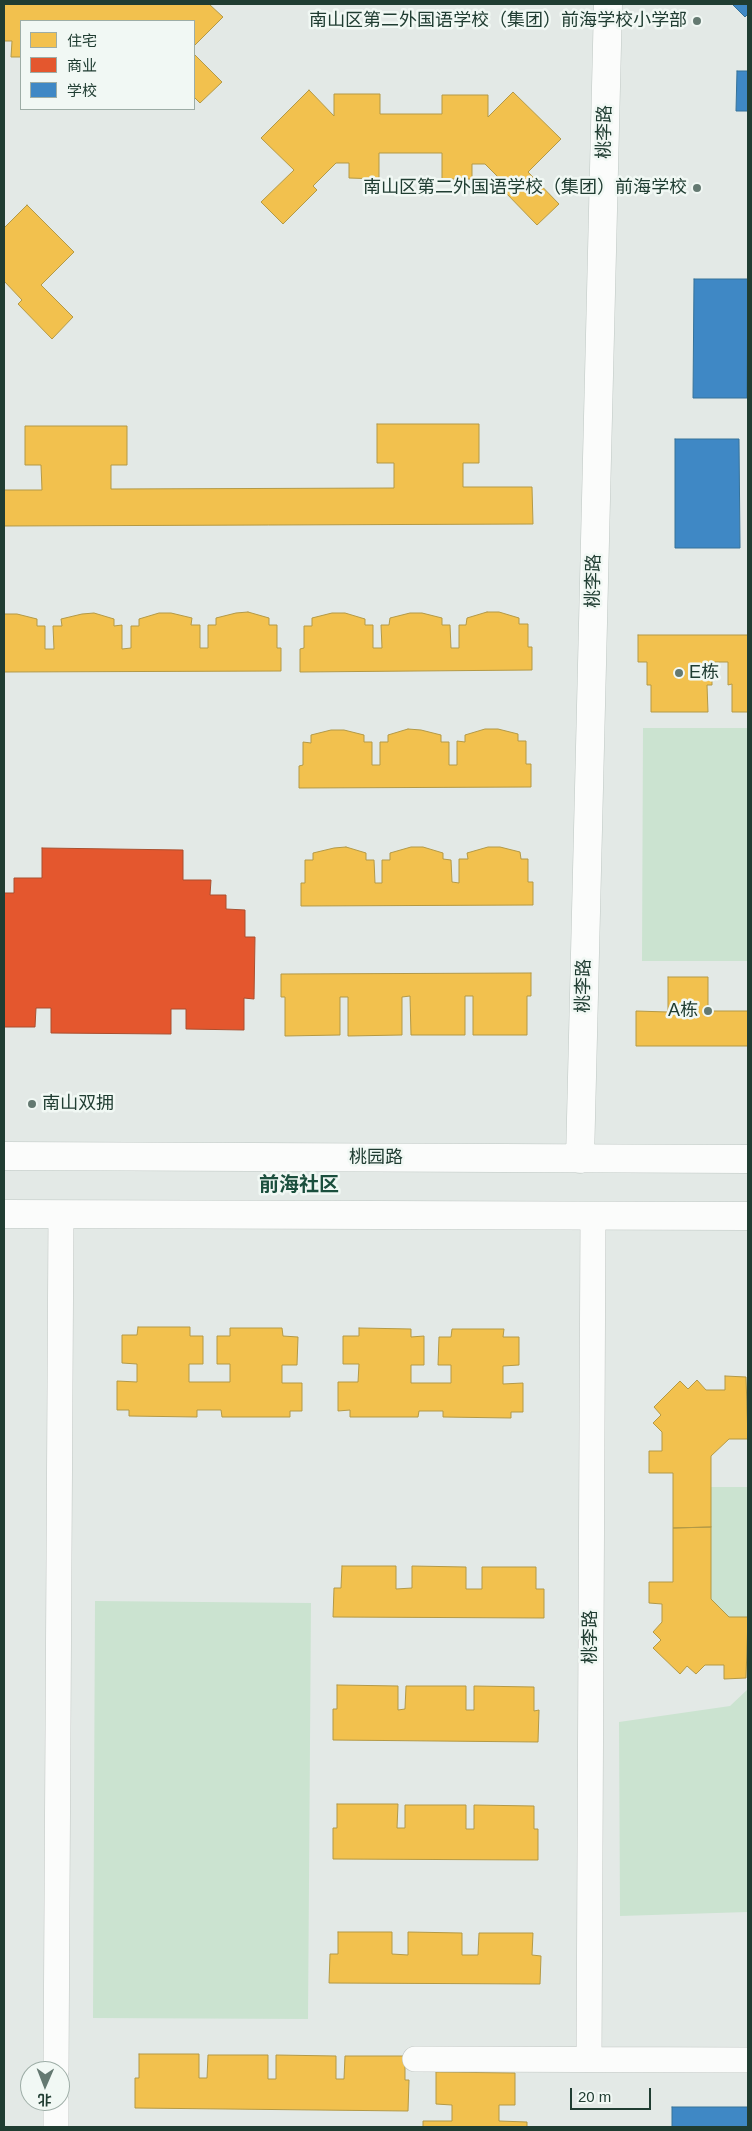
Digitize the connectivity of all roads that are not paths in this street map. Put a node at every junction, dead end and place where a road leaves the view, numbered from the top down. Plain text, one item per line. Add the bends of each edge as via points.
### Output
1 (608, 4) edge
2 (4, 1156) edge
3 (580, 1159) junction
4 (748, 1159) edge
5 (4, 1214) edge
6 (60, 1214) junction
7 (593, 1215) junction
8 (748, 1216) edge
9 (415, 2059) dead end
10 (589, 2060) junction
11 (748, 2060) edge
12 (56, 2061) edge
13 (56, 2111) edge
14 (56, 2127) edge

1 - 3 main road, 桃李路
2 - 3 main road, 桃园路
3 - 4 main road, 桃园路
5 - 6 main road
6 - 7 main road
6 - 12 street
7 - 8 main road
7 - 10 street, 桃李路
9 - 10 street
10 - 11 street
13 - 14 street

